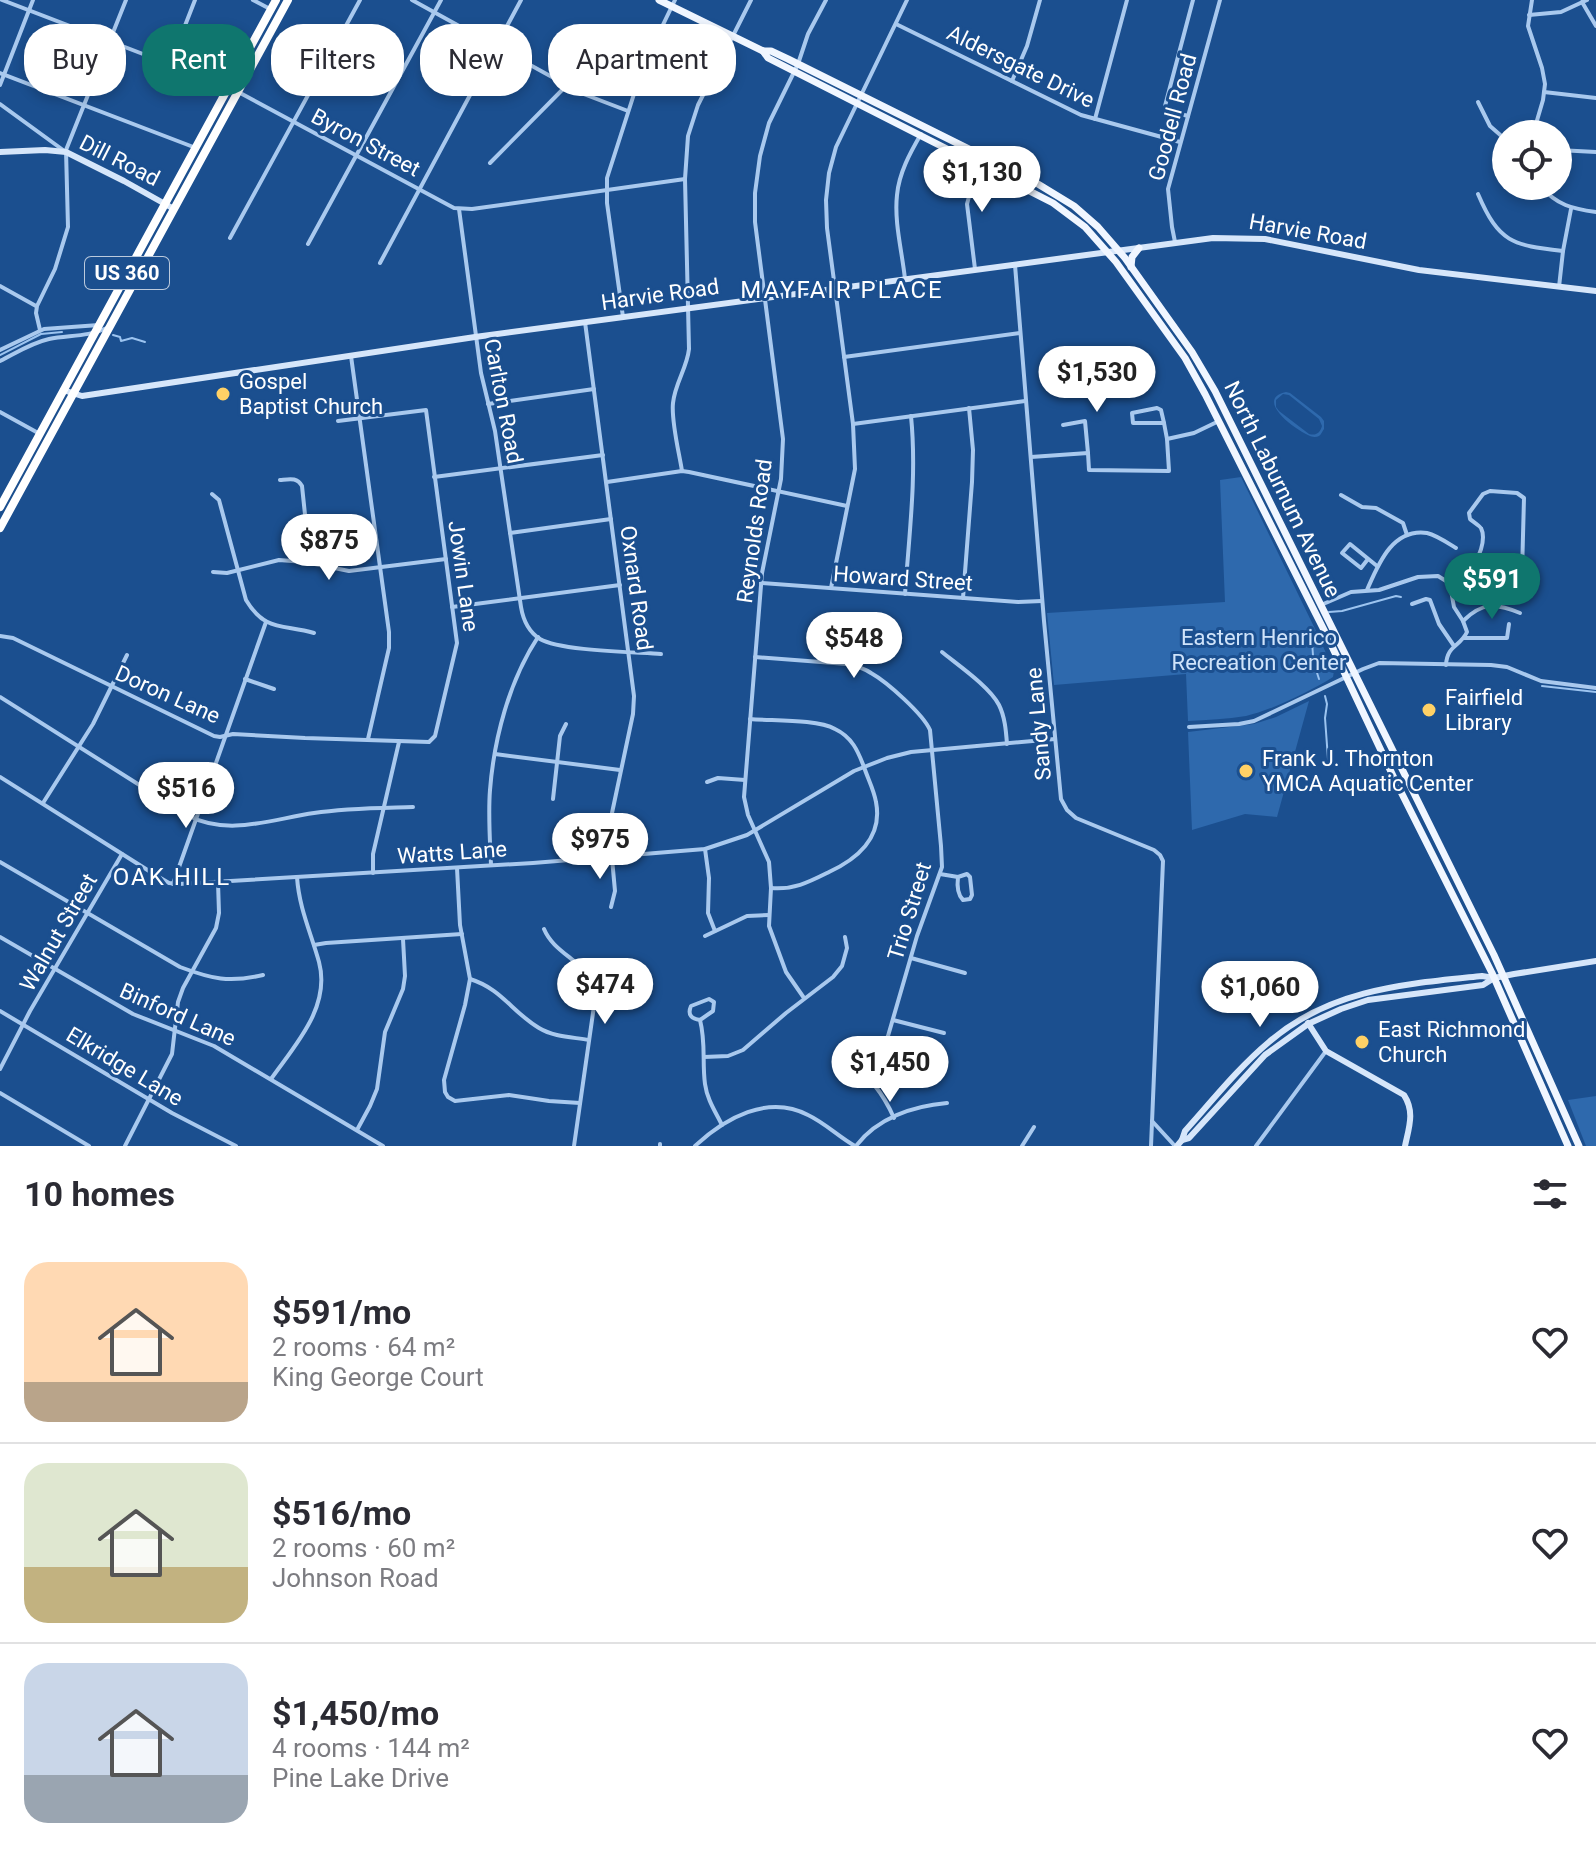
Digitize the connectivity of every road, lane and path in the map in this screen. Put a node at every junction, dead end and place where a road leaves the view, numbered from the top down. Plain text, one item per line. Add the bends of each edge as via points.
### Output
1 (2, 0) edge
2 (33, 0) edge
3 (126, 0) edge
4 (195, 0) edge
5 (253, 0) edge
6 (276, 0) edge
7 (288, 0) edge
8 (360, 0) edge
9 (412, 0) edge
10 (441, 0) edge
11 (521, 0) edge
12 (659, 0) edge
13 (751, 0) edge
14 (826, 0) edge
15 (907, 0) edge
16 (1040, 0) edge
17 (1127, 0) edge
18 (1193, 0) edge
19 (1220, 0) edge
20 (1532, 0) edge
21 (1585, 1) edge
22 (673, 3) edge
23 (29, 10) junction
24 (271, 10) junction
25 (434, 12) junction
26 (280, 15) junction
27 (1529, 15) junction
28 (64, 24) edge
29 (117, 24) edge
30 (186, 24) edge
31 (456, 24) edge
32 (508, 24) edge
33 (711, 24) edge
34 (896, 24) junction
35 (1596, 26) edge
36 (736, 28) edge
37 (736, 38) edge
38 (255, 43) edge
39 (255, 54) edge
40 (796, 68) junction
41 (2, 74) edge
42 (1012, 81) junction
43 (0, 85) edge
44 (1544, 92) junction
45 (89, 96) edge
46 (228, 96) edge
47 (230, 96) edge
48 (246, 96) edge
49 (469, 96) edge
50 (556, 96) edge
51 (589, 96) edge
52 (702, 96) edge
53 (1596, 98) edge
54 (859, 99) junction
55 (1478, 102) dead end
56 (0, 104) edge
57 (85, 106) junction
58 (628, 111) junction
59 (1188, 116) junction
60 (1095, 119) junction
61 (1537, 120) edge
62 (294, 121) junction
63 (1492, 128) edge
64 (922, 131) junction
65 (1180, 142) junction
66 (195, 148) junction
67 (1572, 151) edge
68 (0, 152) edge
69 (66, 152) junction
70 (205, 152) junction
71 (1596, 152) edge
72 (357, 155) junction
73 (987, 158) junction
74 (490, 163) dead end
75 (983, 167) junction
76 (685, 179) junction
77 (419, 189) junction
78 (606, 190) junction
79 (1478, 194) dead end
80 (1556, 200) edge
81 (166, 203) junction
82 (174, 209) junction
83 (459, 209) junction
84 (1571, 209) junction
85 (1596, 212) edge
86 (230, 238) dead end
87 (1175, 242) junction
88 (308, 244) dead end
89 (1139, 248) junction
90 (1118, 250) junction
91 (1563, 251) junction
92 (1108, 252) junction
93 (380, 263) dead end
94 (1015, 263) junction
95 (1131, 267) junction
96 (975, 269) junction
97 (905, 279) junction
98 (0, 286) edge
99 (1559, 287) junction
100 (835, 288) junction
101 (1596, 291) edge
102 (765, 298) junction
103 (37, 306) junction
104 (689, 308) junction
105 (623, 317) junction
106 (585, 322) junction
107 (99, 325) junction
108 (109, 327) junction
109 (40, 330) junction
110 (1020, 333) junction
111 (94, 334) junction
112 (475, 337) junction
113 (0, 350) edge
114 (351, 356) junction
115 (844, 357) junction
116 (0, 361) edge
117 (594, 389) junction
118 (63, 390) junction
119 (73, 395) junction
120 (1026, 401) junction
121 (488, 404) junction
122 (969, 408) junction
123 (0, 412) edge
124 (911, 416) junction
125 (360, 419) junction
126 (338, 421) dead end
127 (1219, 421) junction
128 (1164, 423) junction
129 (853, 424) junction
130 (1063, 425) dead end
131 (44, 437) junction
132 (1167, 439) junction
133 (1088, 453) junction
134 (603, 455) junction
135 (1031, 457) junction
136 (502, 468) junction
137 (682, 471) junction
138 (434, 477) junction
139 (280, 480) dead end
140 (607, 482) junction
141 (778, 492) junction
142 (212, 494) dead end
143 (1341, 495) dead end
144 (847, 506) junction
145 (0, 507) edge
146 (612, 519) junction
147 (0, 528) edge
148 (510, 533) junction
149 (1407, 535) junction
150 (1456, 548) dead end
151 (446, 559) junction
152 (1368, 559) junction
153 (297, 561) junction
154 (1377, 566) junction
155 (380, 568) junction
156 (1472, 569) junction
157 (238, 570) junction
158 (213, 572) dead end
159 (761, 583) junction
160 (620, 585) junction
161 (1450, 585) junction
162 (831, 588) junction
163 (1367, 590) junction
164 (905, 594) junction
165 (519, 598) junction
166 (963, 598) junction
167 (1042, 601) junction
168 (1412, 604) dead end
169 (1321, 605) junction
170 (452, 607) junction
171 (1520, 613) dead end
172 (1463, 621) junction
173 (266, 622) junction
174 (1509, 624) dead end
175 (314, 633) dead end
176 (0, 636) edge
177 (538, 637) junction
178 (1464, 638) junction
179 (1454, 646) junction
180 (629, 651) junction
181 (942, 652) dead end
182 (661, 654) dead end
183 (127, 655) dead end
184 (755, 657) junction
185 (1446, 665) junction
186 (1355, 673) junction
187 (1346, 677) junction
188 (245, 679) junction
189 (112, 687) junction
190 (1596, 688) edge
191 (274, 689) dead end
192 (0, 697) edge
193 (750, 719) junction
194 (566, 724) dead end
195 (1189, 727) dead end
196 (225, 735) junction
197 (368, 739) junction
198 (1055, 739) junction
199 (400, 741) junction
200 (429, 742) joint
201 (1007, 744) junction
202 (79, 746) junction
203 (932, 750) junction
204 (495, 754) junction
205 (557, 762) junction
206 (864, 767) junction
207 (620, 770) junction
208 (0, 777) edge
209 (745, 780) junction
210 (707, 782) dead end
211 (553, 799) dead end
212 (43, 803) junction
213 (413, 807) dead end
214 (384, 808) junction
215 (196, 819) junction
216 (755, 831) junction
217 (705, 849) junction
218 (122, 854) junction
219 (612, 857) junction
220 (0, 862) edge
221 (491, 865) junction
222 (457, 868) junction
223 (373, 873) junction
224 (940, 874) junction
225 (297, 877) junction
226 (958, 877) junction
227 (218, 882) junction
228 (173, 884) junction
229 (771, 888) junction
230 (611, 907) dead end
231 (87, 914) junction
232 (769, 915) junction
233 (544, 929) dead end
234 (715, 931) junction
235 (462, 934) junction
236 (705, 936) dead end
237 (0, 937) edge
238 (845, 937) dead end
239 (403, 939) junction
240 (314, 945) junction
241 (911, 958) junction
242 (1596, 961) edge
243 (55, 969) junction
244 (192, 971) junction
245 (965, 973) dead end
246 (263, 975) dead end
247 (1504, 976) junction
248 (1494, 978) junction
249 (470, 979) junction
250 (804, 998) junction
251 (0, 1011) edge
252 (700, 1020) junction
253 (893, 1020) junction
254 (1307, 1020) junction
255 (23, 1024) junction
256 (174, 1031) junction
257 (944, 1033) dead end
258 (589, 1040) junction
259 (1326, 1051) junction
260 (704, 1057) junction
261 (848, 1060) dead end
262 (0, 1069) edge
263 (863, 1072) junction
264 (271, 1079) junction
265 (0, 1093) edge
266 (148, 1098) junction
267 (580, 1103) junction
268 (947, 1103) dead end
269 (894, 1118) junction
270 (1152, 1121) junction
271 (722, 1125) junction
272 (1034, 1127) dead end
273 (357, 1130) junction
274 (1178, 1144) edge
275 (89, 1146) edge
276 (125, 1146) edge
277 (236, 1146) edge
278 (383, 1146) edge
279 (574, 1146) edge
280 (695, 1146) edge
281 (856, 1146) edge
282 (1022, 1146) edge
283 (1151, 1146) edge
284 (1256, 1146) edge
285 (1405, 1146) edge
286 (1568, 1146) edge
287 (1579, 1146) edge

1 - 23 street, Byron Street
2 - 23 street
3 - 29 street
4 - 30 street
5 - 24 street
6 - 24 highway, US 360
7 - 26 highway, US 360
8 - 62 street
9 - 25 street
10 - 25 street
11 - 32 street
12 - 22 main road
13 - 36 street
14 - 40 street, Reynolds Road
15 - 34 street
16 - 42 street
17 - 60 street
18 - 59 street via 1165,106
19 - 59 street, Goodell Road
20 - 27 street
21 - 27 street via 1561,12
21 - 35 street
22 - 33 main road
22 - 58 street
23 - 28 street, Byron Street
23 - 41 street
24 - 26 street
24 - 38 highway, US 360
25 - 31 street
25 - 72 street
26 - 39 highway, US 360
27 - 44 street
34 - 42 street, Aldersgate Drive
34 - 54 street
37 - 40 main road via 765,55 771,51
40 - 54 main road
40 - 102 street, Reynolds Road via 769,123 755,193
41 - 43 street
41 - 57 street
42 - 60 street, Aldersgate Drive
44 - 53 street
44 - 61 street
45 - 57 street
46 - 66 highway, US 360
47 - 70 highway, US 360
48 - 62 street, Byron Street
49 - 77 street
50 - 74 street
51 - 58 street
52 - 76 street via 688,136
54 - 64 main road
54 - 100 street via 829,173 827,228
55 - 63 street
56 - 69 street
57 - 66 street
57 - 69 street
58 - 78 street
59 - 65 street, Goodell Road
60 - 65 street, Aldersgate Drive
62 - 72 street, Byron Street
62 - 86 street
64 - 73 main road, North Laburnum Avenue
64 - 75 main road, North Laburnum Avenue
64 - 97 street via 897,194
65 - 87 street, Goodell Road via 1168,189
66 - 70 street
66 - 81 highway, US 360
67 - 71 street
68 - 69 street, Dill Road
69 - 81 street, Dill Road
69 - 103 street via 68,227
70 - 82 highway, US 360
72 - 77 street, Byron Street
72 - 88 street
73 - 75 street
73 - 90 main road, North Laburnum Avenue via 1066,200
75 - 92 main road, North Laburnum Avenue via 1053,203
75 - 96 street via 967,204
76 - 78 street
76 - 104 street
77 - 83 street, Byron Street
77 - 93 street
78 - 83 street
78 - 105 street
79 - 91 street via 1507,238 1528,247
80 - 84 street
81 - 82 street, Dill Road
81 - 107 highway, US 360
82 - 108 highway, US 360
83 - 112 street, Carlton Road
84 - 85 street
84 - 91 street
87 - 89 street, Harvie Road
87 - 99 street, Harvie Road via 1265,239 1419,270
89 - 90 street, Harvie Road
89 - 95 main road
90 - 92 street, Harvie Road
90 - 95 main road, North Laburnum Avenue
91 - 99 street
92 - 94 street, Harvie Road
92 - 127 main road, North Laburnum Avenue via 1185,358
94 - 96 street, Harvie Road
94 - 110 street, Sandy Lane
95 - 169 main road, North Laburnum Avenue via 1202,368
96 - 97 street, Harvie Road
97 - 100 street, Harvie Road
98 - 103 street
99 - 101 street, Harvie Road
100 - 102 street, Harvie Road
100 - 115 street
102 - 104 street, Harvie Road
102 - 141 street, Reynolds Road via 783,439
103 - 109 street
104 - 105 street, Harvie Road
104 - 137 street via 688,356 673,403
105 - 106 street, Harvie Road
106 - 112 street, Harvie Road
106 - 117 street, Oxnard Road
107 - 108 street
107 - 109 street
107 - 111 highway, US 360
108 - 111 street
108 - 119 highway, US 360
109 - 113 street
110 - 115 street
110 - 120 street, Sandy Lane
111 - 116 street via 47,339
111 - 118 highway, US 360
112 - 114 street, Harvie Road
112 - 121 street, Carlton Road
114 - 119 street, Harvie Road
114 - 125 street
115 - 129 street
117 - 121 street
117 - 134 street, Oxnard Road
118 - 119 street
118 - 131 highway, US 360
119 - 131 highway, US 360
120 - 122 street
120 - 135 street, Sandy Lane
121 - 136 street, Carlton Road
122 - 124 street
122 - 166 street via 972,482
123 - 131 street
124 - 129 street
124 - 164 street via 914,473
125 - 126 street
125 - 138 street, Jowin Lane via 426,410
125 - 155 street
127 - 132 street
127 - 187 main road, North Laburnum Avenue
128 - 128 street via 1134,424 1131,414 1160,409
128 - 132 street
129 - 144 street via 855,469
130 - 133 street via 1085,421
131 - 145 highway, US 360
131 - 147 highway, US 360
132 - 133 street via 1169,471 1089,470
133 - 135 street
134 - 136 street
134 - 140 street, Oxnard Road
135 - 167 street, Sandy Lane
136 - 138 street
136 - 148 street, Carlton Road
137 - 140 street
137 - 141 street
138 - 151 street, Jowin Lane
139 - 153 street via 294,479 302,486 306,524
140 - 146 street, Oxnard Road
141 - 144 street
141 - 159 street, Reynolds Road
142 - 157 street via 219,500
143 - 149 street via 1403,523
144 - 162 street
146 - 148 street
146 - 160 street, Oxnard Road
148 - 165 street, Carlton Road
149 - 150 street via 1428,533
149 - 154 street
151 - 155 street
151 - 170 street, Jowin Lane
152 - 152 street via 1350,544 1342,553 1361,568
152 - 154 street
153 - 155 street via 345,571
153 - 157 street
154 - 163 street
155 - 197 street via 390,642
156 - 156 street via 1482,532 1470,519 1471,510 1484,492 1520,494 1520,577 1488,579
156 - 161 street
157 - 158 street
157 - 173 street via 246,600
159 - 162 street, Howard Street
159 - 184 street, Reynolds Road
160 - 165 street
160 - 180 street, Oxnard Road
161 - 163 street via 1438,576 1418,577
161 - 172 street
162 - 164 street, Howard Street
163 - 169 street
164 - 166 street, Howard Street
165 - 170 street
165 - 177 street, Carlton Road via 525,622
166 - 167 street, Howard Street
167 - 198 street, Sandy Lane
168 - 179 street via 1430,600
169 - 186 main road, North Laburnum Avenue
170 - 200 street, Jowin Lane via 457,647 435,736
171 - 172 street via 1501,606 1480,607
172 - 178 street
173 - 175 street
173 - 188 street
174 - 178 street via 1507,638
176 - 189 street, Doron Lane
177 - 180 street via 560,646
177 - 204 street via 512,688
178 - 179 street
179 - 185 street
180 - 182 street
180 - 207 street, Oxnard Road via 634,701
181 - 201 street via 992,694 1004,717
183 - 189 street
184 - 193 street, Reynolds Road
184 - 203 street, Trio Street via 847,664 868,671 921,715 930,730
185 - 186 street via 1379,663
185 - 190 street via 1507,667 1541,681
186 - 187 street
186 - 247 main road, North Laburnum Avenue
187 - 195 street via 1254,721
187 - 248 main road, North Laburnum Avenue
188 - 191 street
188 - 196 street
189 - 196 street, Doron Lane via 214,736
189 - 202 street
192 - 202 street
193 - 206 street via 831,727 851,741
193 - 209 street, Reynolds Road
194 - 205 street
196 - 197 street, Doron Lane
196 - 215 street
197 - 199 street, Doron Lane
198 - 201 street, Watts Lane
198 - 270 street, Sandy Lane via 1067,810 1154,850 1163,861
199 - 200 street, Doron Lane
199 - 214 street
201 - 203 street, Watts Lane
202 - 212 street
202 - 215 street
203 - 206 street, Watts Lane via 895,755
203 - 224 street, Trio Street
204 - 205 street
204 - 221 street via 489,803
205 - 207 street
205 - 211 street
206 - 216 street, Watts Lane
206 - 229 street via 877,807 875,829 866,846 846,864 804,885
207 - 219 street, Oxnard Road via 612,813
208 - 212 street
209 - 210 street
209 - 216 street, Reynolds Road via 744,797
212 - 218 street
213 - 214 street
214 - 215 street via 246,826
214 - 223 street
215 - 228 street
216 - 217 street, Watts Lane
216 - 229 street, Reynolds Road via 769,862
217 - 219 street, Watts Lane
217 - 234 street via 707,908
218 - 228 street
218 - 231 street, Walnut Street
219 - 221 street, Watts Lane
219 - 230 street, Oxnard Road
220 - 231 street
221 - 222 street, Watts Lane
222 - 223 street, Watts Lane
222 - 235 street
223 - 225 street, Watts Lane
224 - 226 street
224 - 241 street, Trio Street
225 - 227 street, Watts Lane
225 - 240 street
226 - 226 street via 970,877 970,899 961,898
227 - 228 street, Watts Lane
227 - 244 street via 216,928
229 - 232 street, Reynolds Road
231 - 243 street, Walnut Street
231 - 244 street
232 - 234 street via 747,916
232 - 250 street, Reynolds Road via 786,972
233 - 258 street via 593,981
234 - 236 street
235 - 239 street
235 - 249 street
237 - 243 street, Binford Lane
238 - 250 street via 842,966
239 - 240 street
239 - 273 street via 403,989 385,1032 377,1089
240 - 264 street via 321,996 307,1027
241 - 245 street
241 - 253 street, Trio Street
242 - 247 street
243 - 255 street, Walnut Street
243 - 256 street, Binford Lane via 125,1010
244 - 246 street via 225,980
244 - 256 street via 178,1002
247 - 248 street
247 - 287 main road, North Laburnum Avenue
248 - 254 street via 1394,985 1354,996
248 - 286 main road, North Laburnum Avenue
249 - 258 street via 490,987 544,1031
249 - 267 street via 444,1080 446,1094 460,1101 501,1095
250 - 260 street via 743,1050
251 - 255 street, Elkridge Lane
252 - 252 street via 713,1011 709,999 691,1006 690,1015
252 - 260 street
253 - 257 street
253 - 263 street, Trio Street via 881,1050
254 - 259 street
254 - 274 street
255 - 262 street, Walnut Street
255 - 266 street, Elkridge Lane
256 - 264 street, Binford Lane via 214,1046
256 - 266 street via 170,1059
258 - 267 street
259 - 284 street
259 - 285 street via 1404,1095 1412,1117
260 - 271 street via 707,1094
261 - 263 street
263 - 269 street via 878,1087
264 - 273 street, Binford Lane
265 - 275 street
266 - 276 street
266 - 277 street, Elkridge Lane
267 - 279 street
268 - 269 street via 921,1106
269 - 281 street via 869,1131
270 - 274 street
270 - 283 street, Sandy Lane
271 - 280 street
271 - 281 street via 758,1109 784,1107 810,1116
272 - 282 street
273 - 278 street, Binford Lane

